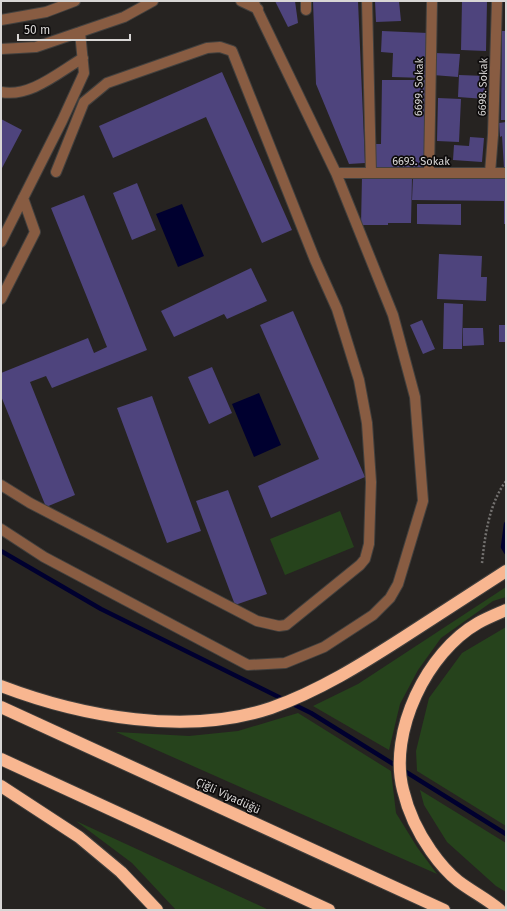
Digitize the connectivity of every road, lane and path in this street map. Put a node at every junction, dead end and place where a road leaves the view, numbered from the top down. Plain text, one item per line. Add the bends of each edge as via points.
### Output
1 (75, 1) edge
2 (153, 1) edge
3 (241, 1) edge
4 (367, 1) edge
5 (432, 1) edge
6 (497, 1) edge
7 (255, 5) edge
8 (1, 20) edge
9 (80, 32) junction
10 (1, 49) edge
11 (83, 58) junction
12 (1, 92) edge
13 (56, 172) dead end
14 (336, 173) junction
15 (371, 173) junction
16 (490, 173) junction
17 (506, 173) edge
18 (429, 174) junction
19 (23, 198) junction
20 (1, 242) edge
21 (1, 299) edge
22 (506, 481) edge
23 (1, 485) edge
24 (1, 529) edge
25 (482, 563) dead end
26 (506, 571) edge
27 (506, 610) edge
28 (1, 686) edge
29 (1, 707) edge
30 (1, 759) edge
31 (1, 786) edge
32 (157, 910) edge
33 (328, 910) edge
34 (444, 910) edge
35 (500, 910) edge

1 - 8 street via 46,12
2 - 9 street via 124,17
3 - 7 street
4 - 15 street
5 - 18 street, 6699. Sokak
6 - 16 street, 6698. Sokak
7 - 14 street
9 - 10 street via 36,48
9 - 11 street
11 - 12 street via 25,91
11 - 19 street via 84,73
13 - 23 street via 84,102 107,83 207,48 220,47 232,51 337,309 359,380 367,423 371,482 368,553 360,565 286,625 279,626 257,621 30,503
14 - 15 street, 6693. Sokak
14 - 24 street via 394,315 415,397 423,501 398,584 390,598 373,615 324,647 285,663 248,664 44,557
15 - 18 street, 6693. Sokak
16 - 17 street, 6693. Sokak
16 - 18 street, 6693. Sokak
19 - 20 street
19 - 21 street via 35,232
22 - 25 path via 501,487 485,531
26 - 28 highway via 356,668 311,692 270,708 220,719 151,721 88,711 24,695
27 - 35 highway via 478,623 448,647 428,672 411,704 402,740 400,764 403,790 416,824 431,851 457,880
29 - 34 highway, Çiğli Viyadüğü
30 - 33 highway
31 - 32 highway via 79,837 121,872

